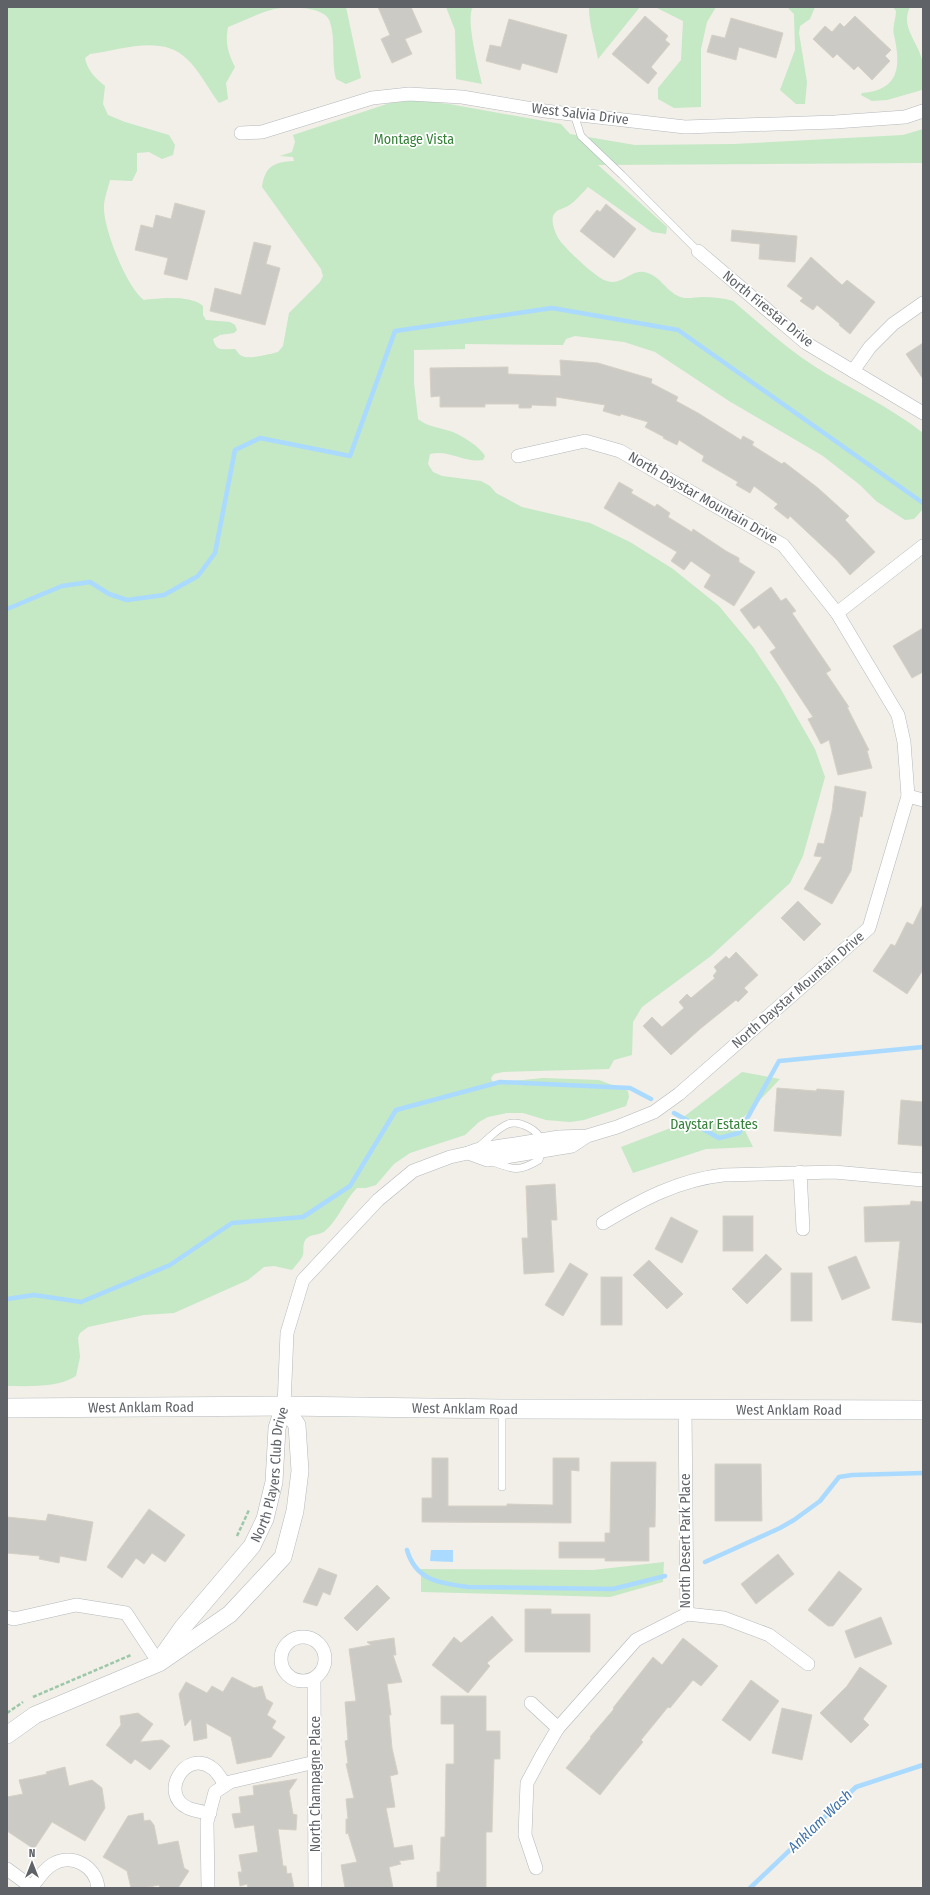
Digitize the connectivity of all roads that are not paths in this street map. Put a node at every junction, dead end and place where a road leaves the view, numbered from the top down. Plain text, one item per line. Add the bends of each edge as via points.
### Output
1 (923, 111) edge
2 (574, 114) junction
3 (241, 133) dead end
4 (698, 251) joint
5 (923, 303) edge
6 (853, 371) junction
7 (923, 413) edge
8 (518, 456) dead end
9 (923, 546) edge
10 (837, 613) junction
11 (908, 796) junction
12 (923, 800) edge
13 (542, 1145) junction
14 (472, 1151) junction
15 (800, 1172) junction
16 (923, 1180) edge
17 (603, 1224) dead end
18 (803, 1229) dead end
19 (284, 1406) junction
20 (7, 1408) edge
21 (502, 1409) junction
22 (685, 1409) junction
23 (923, 1410) edge
24 (502, 1487) dead end
25 (687, 1614) junction
26 (7, 1617) edge
27 (159, 1663) junction
28 (808, 1664) dead end
29 (314, 1679) dead end
30 (531, 1703) dead end
31 (558, 1728) junction
32 (7, 1735) edge
33 (315, 1762) junction
34 (225, 1785) junction
35 (210, 1813) junction
36 (536, 1868) dead end
37 (7, 1869) edge
38 (32, 1887) edge
39 (98, 1888) edge
40 (208, 1888) edge
41 (316, 1888) edge

1 - 2 street, West Salvia Drive via 905,117 835,122 685,127
2 - 3 street, West Salvia Drive via 462,98 410,94 372,98 262,132
2 - 4 lane via 581,136
4 - 6 street, North Firestar Drive via 806,343
5 - 6 street via 893,324 874,342
6 - 7 street, North Firestar Drive
8 - 10 street, North Daystar Mountain Drive via 585,441 620,451 783,545
9 - 10 street
10 - 11 street, North Daystar Mountain Drive via 898,714 904,742
11 - 12 street
11 - 13 street, North Daystar Mountain Drive via 869,928 679,1094 654,1112 588,1136 564,1136
13 - 14 street, North Daystar Mountain Drive
13 - 14 street, North Daystar Mountain Drive via 487,1160
13 - 14 lane via 533,1130 521,1124 510,1124 500,1128
14 - 19 street, North Daystar Mountain Drive via 413,1171 378,1200 303,1280 287,1333
15 - 16 street via 834,1172
15 - 17 street via 723,1174 687,1181 663,1190
15 - 18 street
19 - 20 main road, West Anklam Road
19 - 21 main road, West Anklam Road
19 - 27 street, North Players Club Drive via 278,1428 274,1482 265,1519 252,1546 183,1628
19 - 27 street, North Players Club Drive via 297,1425 300,1471 295,1511 284,1557 230,1614
21 - 22 main road, West Anklam Road
21 - 24 lane
22 - 23 main road, West Anklam Road
22 - 25 street, North Desert Park Place
25 - 28 street via 724,1618 769,1634
25 - 31 street, North Desert Park Place via 636,1640
26 - 27 street via 14,1619 76,1605 126,1613
27 - 32 street, North Players Club Drive via 35,1715
29 - 33 street, North Champagne Place
30 - 31 street
31 - 36 street, North Desert Park Place via 527,1783 525,1835
33 - 34 street
33 - 41 street, North Champagne Place
34 - 35 street via 215,1792
34 - 35 street via 211,1767 204,1764 189,1765 178,1775 175,1790 182,1804
35 - 40 street via 207,1822
37 - 38 street
38 - 39 street via 51,1865 70,1860 88,1866 94,1874

